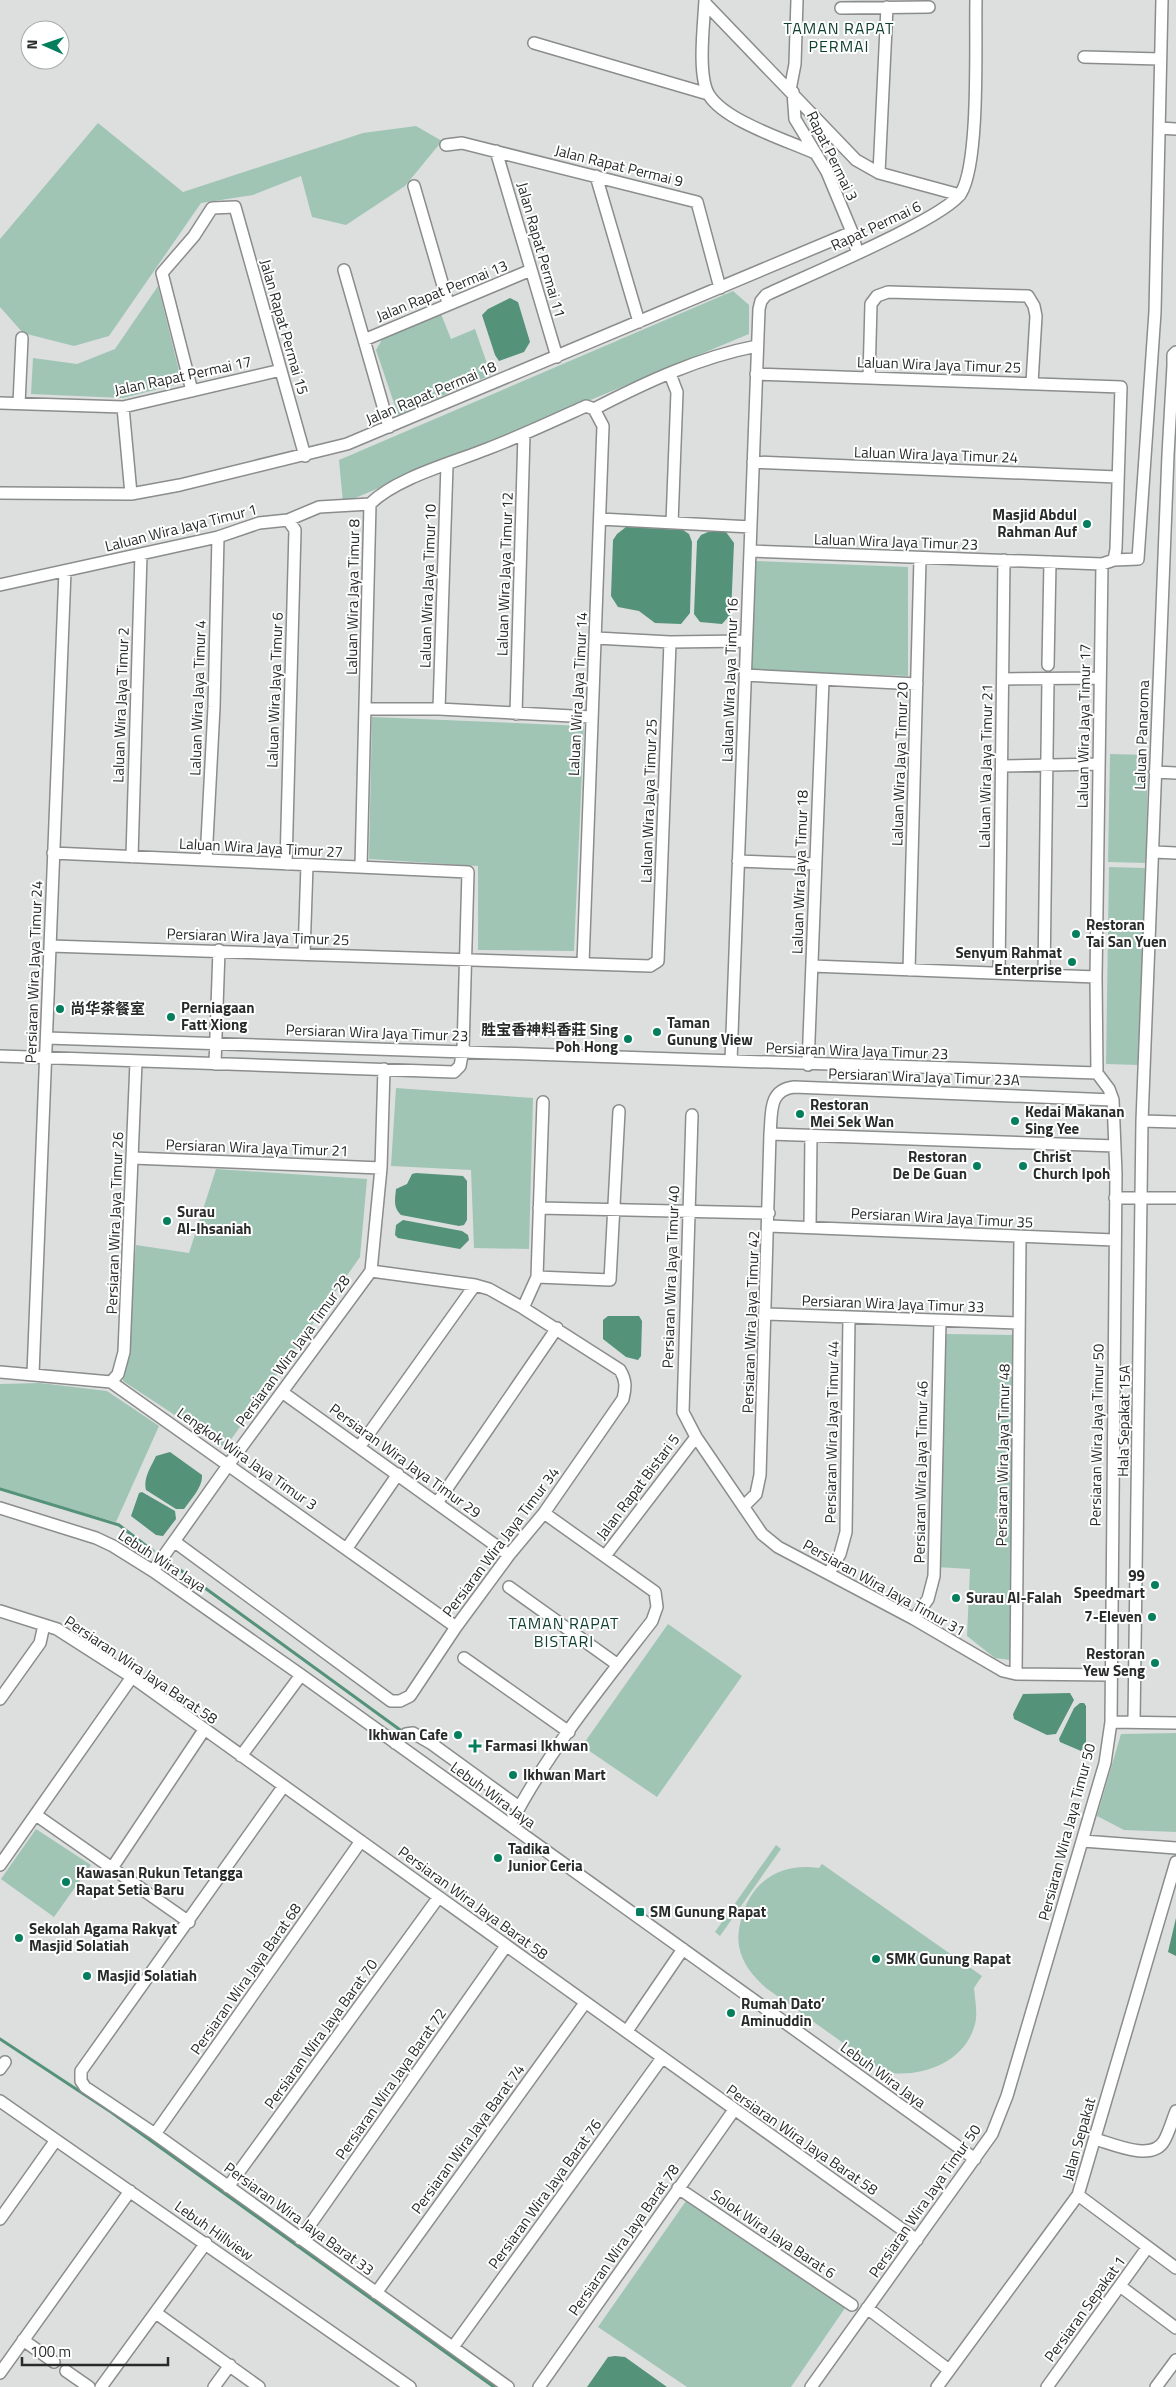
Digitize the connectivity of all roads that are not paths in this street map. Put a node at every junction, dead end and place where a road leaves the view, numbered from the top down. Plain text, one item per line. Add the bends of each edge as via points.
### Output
1 (796, 0) edge
2 (976, 0) edge
3 (1162, 0) edge
4 (705, 1) edge
5 (887, 7) junction
6 (841, 8) dead end
7 (929, 8) dead end
8 (534, 43) dead end
9 (1084, 57) dead end
10 (1160, 59) junction
11 (792, 91) junction
12 (708, 94) junction
13 (1158, 128) junction
14 (1176, 129) edge
15 (446, 145) dead end
16 (496, 151) junction
17 (815, 153) junction
18 (879, 173) junction
19 (596, 176) junction
20 (414, 186) dead end
21 (960, 194) junction
22 (852, 232) junction
23 (857, 252) junction
24 (344, 270) dead end
25 (531, 270) junction
26 (720, 288) junction
27 (761, 301) joint
28 (448, 303) junction
29 (640, 322) junction
30 (22, 338) dead end
31 (364, 340) junction
32 (757, 346) junction
33 (1176, 352) edge
34 (557, 357) junction
35 (281, 370) junction
36 (670, 374) junction
37 (756, 374) junction
38 (869, 378) junction
39 (1032, 383) junction
40 (192, 391) junction
41 (0, 403) edge
42 (19, 404) junction
43 (122, 407) junction
44 (594, 409) junction
45 (389, 427) junction
46 (524, 434) junction
47 (305, 456) junction
48 (753, 462) junction
49 (446, 465) junction
50 (1117, 477) junction
51 (0, 493) edge
52 (132, 494) junction
53 (370, 504) junction
54 (600, 519) junction
55 (288, 520) junction
56 (672, 523) junction
57 (751, 527) junction
58 (218, 537) junction
59 (750, 551) junction
60 (141, 554) junction
61 (920, 559) junction
62 (1004, 560) junction
63 (1114, 560) junction
64 (1050, 562) junction
65 (1102, 564) junction
66 (64, 571) junction
67 (0, 585) edge
68 (596, 638) junction
69 (746, 641) junction
70 (670, 642) junction
71 (1048, 665) dead end
72 (745, 675) junction
73 (1100, 678) junction
74 (1003, 679) junction
75 (823, 680) junction
76 (1048, 680) junction
77 (917, 684) junction
78 (365, 709) junction
79 (439, 709) junction
80 (516, 714) junction
81 (592, 717) junction
82 (1099, 764) junction
83 (1047, 765) junction
84 (1002, 766) junction
85 (1156, 772) junction
86 (1176, 773) edge
87 (1154, 852) junction
88 (53, 853) junction
89 (1176, 853) edge
90 (132, 857) junction
91 (206, 860) junction
92 (738, 861) junction
93 (286, 864) junction
94 (816, 864) junction
95 (307, 865) junction
96 (361, 867) junction
97 (50, 946) junction
98 (220, 950) junction
99 (304, 954) junction
100 (465, 960) junction
101 (658, 961) joint
102 (583, 963) junction
103 (812, 966) junction
104 (909, 970) junction
105 (998, 973) junction
106 (1044, 975) junction
107 (1096, 977) junction
108 (47, 1038) junction
109 (215, 1043) junction
110 (463, 1050) junction
111 (0, 1056) edge
112 (46, 1058) junction
113 (731, 1061) junction
114 (136, 1062) junction
115 (215, 1064) junction
116 (808, 1065) junction
117 (384, 1069) junction
118 (1097, 1073) junction
119 (1113, 1100) junction
120 (543, 1102) dead end
121 (619, 1111) dead end
122 (692, 1115) dead end
123 (1142, 1121) junction
124 (1176, 1122) edge
125 (770, 1134) junction
126 (811, 1135) junction
127 (1115, 1146) junction
128 (133, 1158) junction
129 (381, 1168) junction
130 (1141, 1197) junction
131 (1115, 1198) junction
132 (1176, 1198) edge
133 (539, 1208) junction
134 (614, 1209) junction
135 (689, 1210) junction
136 (769, 1213) junction
137 (769, 1226) junction
138 (810, 1227) junction
139 (1020, 1237) junction
140 (1114, 1240) junction
141 (371, 1271) junction
142 (537, 1278) junction
143 (475, 1285) junction
144 (523, 1308) junction
145 (767, 1314) junction
146 (849, 1318) junction
147 (940, 1321) junction
148 (1019, 1323) junction
149 (557, 1328) junction
150 (0, 1372) edge
151 (33, 1374) junction
152 (112, 1382) junction
153 (626, 1388) joint
154 (282, 1392) junction
155 (696, 1437) junction
156 (360, 1446) junction
157 (228, 1464) junction
158 (398, 1474) junction
159 (437, 1503) junction
160 (744, 1506) junction
161 (0, 1508) edge
162 (544, 1513) junction
163 (175, 1542) junction
164 (347, 1548) junction
165 (509, 1555) junction
166 (605, 1556) junction
167 (153, 1571) junction
168 (829, 1573) junction
169 (508, 1587) dead end
170 (0, 1611) edge
171 (914, 1619) junction
172 (44, 1625) junction
173 (456, 1627) junction
174 (464, 1658) dead end
175 (618, 1665) junction
176 (301, 1674) junction
177 (1016, 1674) junction
178 (1110, 1676) junction
179 (132, 1677) junction
180 (0, 1699) edge
181 (1111, 1722) junction
182 (1134, 1722) junction
183 (1176, 1723) edge
184 (204, 1730) junction
185 (569, 1732) junction
186 (395, 1743) junction
187 (241, 1756) junction
188 (284, 1787) junction
189 (519, 1807) junction
190 (36, 1815) junction
191 (510, 1825) junction
192 (361, 1841) junction
193 (1083, 1841) junction
194 (1176, 1848) edge
195 (1176, 1862) edge
196 (0, 1865) edge
197 (112, 1868) junction
198 (438, 1898) junction
199 (189, 1922) junction
200 (506, 1946) junction
201 (683, 1949) junction
202 (585, 2003) junction
203 (626, 2031) junction
204 (662, 2058) junction
205 (0, 2101) edge
206 (734, 2110) junction
207 (1176, 2113) edge
208 (155, 2134) junction
209 (1095, 2139) junction
210 (56, 2140) junction
211 (975, 2159) junction
212 (228, 2187) junction
213 (678, 2188) junction
214 (130, 2191) junction
215 (1078, 2195) junction
216 (0, 2219) edge
217 (300, 2239) junction
218 (917, 2240) junction
219 (206, 2243) junction
220 (1147, 2248) junction
221 (1176, 2268) edge
222 (1120, 2286) junction
223 (376, 2294) junction
224 (852, 2305) dead end
225 (867, 2308) junction
226 (156, 2313) junction
227 (1176, 2328) edge
228 (23, 2340) junction
229 (453, 2348) junction
230 (1176, 2360) edge
231 (54, 2362) dead end
232 (230, 2366) junction
233 (949, 2370) junction
234 (66, 2371) dead end
235 (0, 2373) edge
236 (89, 2387) edge
237 (101, 2387) edge
238 (214, 2387) edge
239 (259, 2387) edge
240 (410, 2387) edge
241 (508, 2387) edge
242 (539, 2387) edge
243 (811, 2387) edge
244 (937, 2387) edge
245 (1047, 2387) edge
246 (1156, 2387) edge

1 - 11 street, Rapat Permai 3
2 - 21 street via 974,121 967,179
3 - 10 street
4 - 11 street, Rapat Permai 3
4 - 12 street via 702,65
5 - 6 street
5 - 7 street
5 - 18 street
8 - 12 street
9 - 10 street
10 - 13 street
11 - 17 street, Rapat Permai 3 via 795,119
11 - 18 street, Rapat Permai 3 via 856,160
12 - 17 street via 726,114
13 - 14 street
13 - 63 street via 1155,312 1138,559
15 - 16 street, Jalan Rapat Permai 9 via 462,143
16 - 19 street, Jalan Rapat Permai 9
16 - 25 street, Jalan Rapat Permai 11
17 - 22 street, Rapat Permai 3 via 827,172
18 - 21 street, Rapat Permai 3
19 - 26 street, Jalan Rapat Permai 9 via 697,202
19 - 29 street
20 - 28 street
21 - 23 street, Rapat Permai 6 via 930,218
22 - 23 street
22 - 26 street, Jalan Rapat Permai 18
23 - 27 street, Rapat Permai 6 via 766,295
24 - 31 street
25 - 28 street, Jalan Rapat Permai 13
25 - 34 street, Jalan Rapat Permai 11
26 - 29 street, Jalan Rapat Permai 18
27 - 32 street, Laluan Wira Jaya Timur 16
28 - 31 street, Jalan Rapat Permai 13
29 - 34 street, Jalan Rapat Permai 18
30 - 42 street
31 - 45 street
32 - 36 street, Laluan Wira Jaya Timur 8 via 704,359
32 - 37 street, Laluan Wira Jaya Timur 16
33 - 85 street, Laluan Panaroma via 1172,366
34 - 45 street, Jalan Rapat Permai 18
35 - 40 street, Jalan Rapat Permai 17
35 - 40 street, Jalan Rapat Permai 15 via 235,207 212,208 194,236 162,273
35 - 47 street, Jalan Rapat Permai 15
36 - 44 street, Laluan Wira Jaya Timur 8
36 - 56 street via 677,392
37 - 38 street, Laluan Wira Jaya Timur 25
37 - 48 street, Laluan Wira Jaya Timur 16
38 - 39 street, Laluan Wira Jaya Timur 25
38 - 39 street via 871,304 878,296 888,292 1028,296 1036,316
39 - 50 street, Laluan Wira Jaya Timur 25 via 1121,387
40 - 43 street, Jalan Rapat Permai 17
41 - 42 street, Jalan Rapat Permai 17
42 - 43 street, Jalan Rapat Permai 17
43 - 52 street
44 - 46 street, Laluan Wira Jaya Timur 8 via 586,406
44 - 54 street, Laluan Wira Jaya Timur 14 via 604,426
45 - 47 street, Jalan Rapat Permai 18
46 - 49 street, Laluan Wira Jaya Timur 8
46 - 80 street, Laluan Wira Jaya Timur 12
47 - 52 street, Jalan Rapat Permai 18
48 - 50 street, Laluan Wira Jaya Timur 24
48 - 57 street, Laluan Wira Jaya Timur 16
49 - 53 street, Laluan Wira Jaya Timur 8 via 381,493
49 - 79 street, Laluan Wira Jaya Timur 10
50 - 63 street
51 - 52 street, Jalan Rapat Permai 18
53 - 55 street, Laluan Wira Jaya Timur 1 via 319,507
53 - 78 street, Laluan Wira Jaya Timur 8
54 - 56 street
54 - 68 street, Laluan Wira Jaya Timur 14
55 - 58 street, Laluan Wira Jaya Timur 1 via 259,523
55 - 93 street, Laluan Wira Jaya Timur 6 via 295,530
56 - 57 street
57 - 59 street, Laluan Wira Jaya Timur 16
58 - 60 street, Laluan Wira Jaya Timur 1
58 - 91 street, Laluan Wira Jaya Timur 4
59 - 61 street, Laluan Wira Jaya Timur 23
59 - 69 street, Laluan Wira Jaya Timur 16
60 - 66 street, Laluan Wira Jaya Timur 1
60 - 90 street, Laluan Wira Jaya Timur 2
61 - 62 street, Laluan Wira Jaya Timur 23
61 - 77 street, Laluan Wira Jaya Timur 20
62 - 64 street, Laluan Wira Jaya Timur 23
62 - 74 street, Laluan Wira Jaya Timur 21
63 - 65 street
64 - 65 street, Laluan Wira Jaya Timur 23
64 - 71 street
65 - 73 street, Laluan Wira Jaya Timur 17
66 - 67 street, Laluan Wira Jaya Timur 1
66 - 88 street, Persiaran Wira Jaya Timur 24
68 - 70 street
68 - 81 street, Laluan Wira Jaya Timur 14
69 - 70 street
69 - 72 street, Laluan Wira Jaya Timur 16
70 - 101 street, Laluan Wira Jaya Timur 25
72 - 75 street
72 - 92 street, Laluan Wira Jaya Timur 16
73 - 76 street
73 - 82 street, Laluan Wira Jaya Timur 17
74 - 76 street
74 - 84 street, Laluan Wira Jaya Timur 21
75 - 77 street
75 - 94 street, Laluan Wira Jaya Timur 18
76 - 83 street
77 - 104 street, Laluan Wira Jaya Timur 20
78 - 79 street
78 - 96 street, Laluan Wira Jaya Timur 8
79 - 80 street
80 - 81 street
81 - 102 street, Laluan Wira Jaya Timur 14
82 - 83 street
82 - 107 street, Laluan Wira Jaya Timur 17
83 - 84 street
83 - 106 street
84 - 105 street, Laluan Wira Jaya Timur 21
85 - 86 street
85 - 87 street, Laluan Panaroma
87 - 89 street
87 - 123 street, Laluan Panaroma
88 - 90 street, Laluan Wira Jaya Timur 27
88 - 97 street, Persiaran Wira Jaya Timur 24
90 - 91 street, Laluan Wira Jaya Timur 27
91 - 93 street, Laluan Wira Jaya Timur 27
92 - 94 street
92 - 113 street, Laluan Wira Jaya Timur 16
93 - 95 street, Laluan Wira Jaya Timur 27
94 - 103 street, Laluan Wira Jaya Timur 18
95 - 96 street, Laluan Wira Jaya Timur 27
95 - 99 street
96 - 100 street, Laluan Wira Jaya Timur 27 via 468,872
97 - 98 street, Persiaran Wira Jaya Timur 25
97 - 108 street, Persiaran Wira Jaya Timur 24
98 - 99 street, Persiaran Wira Jaya Timur 25
98 - 109 street
99 - 100 street, Persiaran Wira Jaya Timur 25
100 - 102 street, Persiaran Wira Jaya Timur 25
100 - 110 street
101 - 102 street, Persiaran Wira Jaya Timur 25 via 650,966
103 - 104 street
103 - 116 street, Laluan Wira Jaya Timur 18
104 - 105 street
105 - 106 street
106 - 107 street
107 - 118 street, Laluan Wira Jaya Timur 17
108 - 109 street, Persiaran Wira Jaya Timur 23
108 - 112 street, Persiaran Wira Jaya Timur 24
109 - 110 street, Persiaran Wira Jaya Timur 23
109 - 115 street
110 - 113 street, Persiaran Wira Jaya Timur 23
110 - 117 street via 460,1066 454,1072
111 - 112 street
112 - 114 street
112 - 151 street, Persiaran Wira Jaya Timur 24
113 - 116 street, Persiaran Wira Jaya Timur 23
114 - 115 street
114 - 128 street, Persiaran Wira Jaya Timur 26
115 - 117 street
116 - 118 street, Persiaran Wira Jaya Timur 23
117 - 129 street, Persiaran Wira Jaya Timur 28
118 - 119 street, Persiaran Wira Jaya Timur 50
119 - 125 street, Persiaran Wira Jaya Timur 23A via 794,1087 785,1088 772,1099
119 - 127 street, Persiaran Wira Jaya Timur 50
120 - 133 street
121 - 134 street
122 - 135 street, Persiaran Wira Jaya Timur 40
123 - 124 street
123 - 130 street, Hala Sepakat 15A
125 - 126 street
125 - 136 street, Persiaran Wira Jaya Timur 42
126 - 127 street
126 - 138 street
127 - 131 street, Persiaran Wira Jaya Timur 50
128 - 129 street, Persiaran Wira Jaya Timur 21
128 - 152 street, Persiaran Wira Jaya Timur 26 via 124,1352 118,1374
129 - 141 street, Persiaran Wira Jaya Timur 28
130 - 131 street
130 - 132 street
130 - 182 street, Hala Sepakat 15A
131 - 140 street, Persiaran Wira Jaya Timur 50
133 - 134 street
133 - 142 street
134 - 135 street
134 - 142 street via 610,1280
135 - 136 street
135 - 155 street, Persiaran Wira Jaya Timur 40 via 682,1400 683,1412
136 - 137 street, Persiaran Wira Jaya Timur 42
137 - 138 street, Persiaran Wira Jaya Timur 35
137 - 145 street, Persiaran Wira Jaya Timur 42
138 - 139 street, Persiaran Wira Jaya Timur 35
139 - 140 street, Persiaran Wira Jaya Timur 35
139 - 148 street, Persiaran Wira Jaya Timur 48
140 - 178 street, Persiaran Wira Jaya Timur 50
141 - 143 street, Persiaran Wira Jaya Timur 28
141 - 154 street, Persiaran Wira Jaya Timur 28
142 - 144 street
143 - 144 street, Persiaran Wira Jaya Timur 28
143 - 156 street
144 - 149 street, Persiaran Wira Jaya Timur 28
145 - 146 street, Persiaran Wira Jaya Timur 33
145 - 160 street, Persiaran Wira Jaya Timur 42 via 759,1485 756,1494
146 - 147 street, Persiaran Wira Jaya Timur 33
146 - 168 street, Persiaran Wira Jaya Timur 44 via 846,1532 840,1554
147 - 148 street, Persiaran Wira Jaya Timur 33
147 - 171 street, Persiaran Wira Jaya Timur 46 via 934,1576 928,1599
148 - 177 street, Persiaran Wira Jaya Timur 48
149 - 153 street, Persiaran Wira Jaya Timur 28 via 620,1370
149 - 159 street
150 - 151 street, Lengkok Wira Jaya Timur 3
151 - 152 street, Lengkok Wira Jaya Timur 3
152 - 157 street, Lengkok Wira Jaya Timur 3
153 - 162 street, Persiaran Wira Jaya Timur 34 via 623,1399
154 - 156 street, Persiaran Wira Jaya Timur 29
154 - 157 street, Persiaran Wira Jaya Timur 28
155 - 160 street, Persiaran Wira Jaya Timur 31
155 - 166 street, Jalan Rapat Bistari 5
156 - 158 street, Persiaran Wira Jaya Timur 29
157 - 163 street, Persiaran Wira Jaya Timur 28
157 - 164 street, Lengkok Wira Jaya Timur 3
158 - 159 street, Persiaran Wira Jaya Timur 29
158 - 164 street
159 - 165 street, Persiaran Wira Jaya Timur 29
160 - 168 street, Persiaran Wira Jaya Timur 31 via 770,1542
161 - 167 street, Lebuh Wira Jaya via 96,1538
162 - 165 street, Persiaran Wira Jaya Timur 34
162 - 166 street
163 - 167 street, Persiaran Wira Jaya Timur 28
163 - 173 street, Persiaran Wira Jaya Timur 34 via 391,1701 410,1696
164 - 173 street, Lengkok Wira Jaya Timur 3
165 - 173 street, Persiaran Wira Jaya Timur 34
166 - 175 street via 655,1592 657,1607 652,1621
167 - 176 street, Lebuh Wira Jaya
168 - 171 street, Persiaran Wira Jaya Timur 31
169 - 175 street
170 - 172 street, Persiaran Wira Jaya Barat 58
171 - 177 street, Persiaran Wira Jaya Timur 31 via 1003,1671
172 - 179 street, Persiaran Wira Jaya Barat 58 via 56,1629
172 - 180 street via 40,1643
174 - 185 street
175 - 185 street
176 - 186 street, Lebuh Wira Jaya
176 - 187 street
177 - 178 street, Persiaran Wira Jaya Timur 31
178 - 181 street, Persiaran Wira Jaya Timur 50
179 - 184 street, Persiaran Wira Jaya Barat 58
179 - 190 street
181 - 182 street
181 - 193 street, Persiaran Wira Jaya Timur 50 via 1105,1762
182 - 183 street
184 - 187 street, Persiaran Wira Jaya Barat 58
184 - 197 street
185 - 189 street
186 - 189 street via 406,1734 413,1733
186 - 191 street, Lebuh Wira Jaya
187 - 188 street, Persiaran Wira Jaya Barat 58
188 - 192 street, Persiaran Wira Jaya Barat 58
188 - 199 street
189 - 191 street
190 - 196 street
190 - 197 street
191 - 201 street, Lebuh Wira Jaya
192 - 198 street, Persiaran Wira Jaya Barat 58
192 - 208 street, Persiaran Wira Jaya Barat 68
193 - 194 street
193 - 211 street, Persiaran Wira Jaya Timur 50 via 1007,2096 992,2134
195 - 209 street, Jalan Sepakat
197 - 199 street
198 - 200 street, Persiaran Wira Jaya Barat 58
198 - 212 street, Persiaran Wira Jaya Barat 70
199 - 208 street, Persiaran Wira Jaya Barat 33 via 81,2071 85,2087
200 - 202 street, Persiaran Wira Jaya Barat 58
200 - 217 street, Persiaran Wira Jaya Barat 72
201 - 203 street
201 - 211 street, Lebuh Wira Jaya
202 - 203 street, Persiaran Wira Jaya Barat 58
202 - 223 street, Persiaran Wira Jaya Barat 74
203 - 204 street, Persiaran Wira Jaya Barat 58
204 - 206 street, Persiaran Wira Jaya Barat 58
204 - 229 street, Persiaran Wira Jaya Barat 76
205 - 210 street, Lebuh Hillview
206 - 213 street, Persiaran Wira Jaya Barat 78
206 - 218 street, Persiaran Wira Jaya Barat 58
207 - 209 street via 1164,2142 1154,2150 1142,2151
208 - 212 street, Persiaran Wira Jaya Barat 33
209 - 215 street, Jalan Sepakat
210 - 214 street, Lebuh Hillview
210 - 216 street
211 - 218 street, Persiaran Wira Jaya Timur 50
212 - 217 street, Persiaran Wira Jaya Barat 33
213 - 224 street, Solok Wira Jaya Barat 6
213 - 242 street, Persiaran Wira Jaya Barat 78
214 - 219 street, Lebuh Hillview
214 - 228 street
215 - 220 street
215 - 233 street, Jalan Sepakat
217 - 223 street, Persiaran Wira Jaya Barat 33
218 - 225 street, Persiaran Wira Jaya Timur 50
219 - 226 street
219 - 240 street, Lebuh Hillview
220 - 221 street
220 - 222 street, Persiaran Sepakat 1
222 - 227 street
222 - 245 street, Persiaran Sepakat 1
223 - 229 street, Persiaran Wira Jaya Barat 33
225 - 233 street
225 - 243 street, Persiaran Wira Jaya Timur 50
226 - 232 street
226 - 237 street
228 - 231 street
228 - 235 street
229 - 241 street, Persiaran Wira Jaya Barat 33
230 - 246 street
232 - 238 street
232 - 239 street
233 - 244 street, Jalan Sepakat
234 - 236 street

